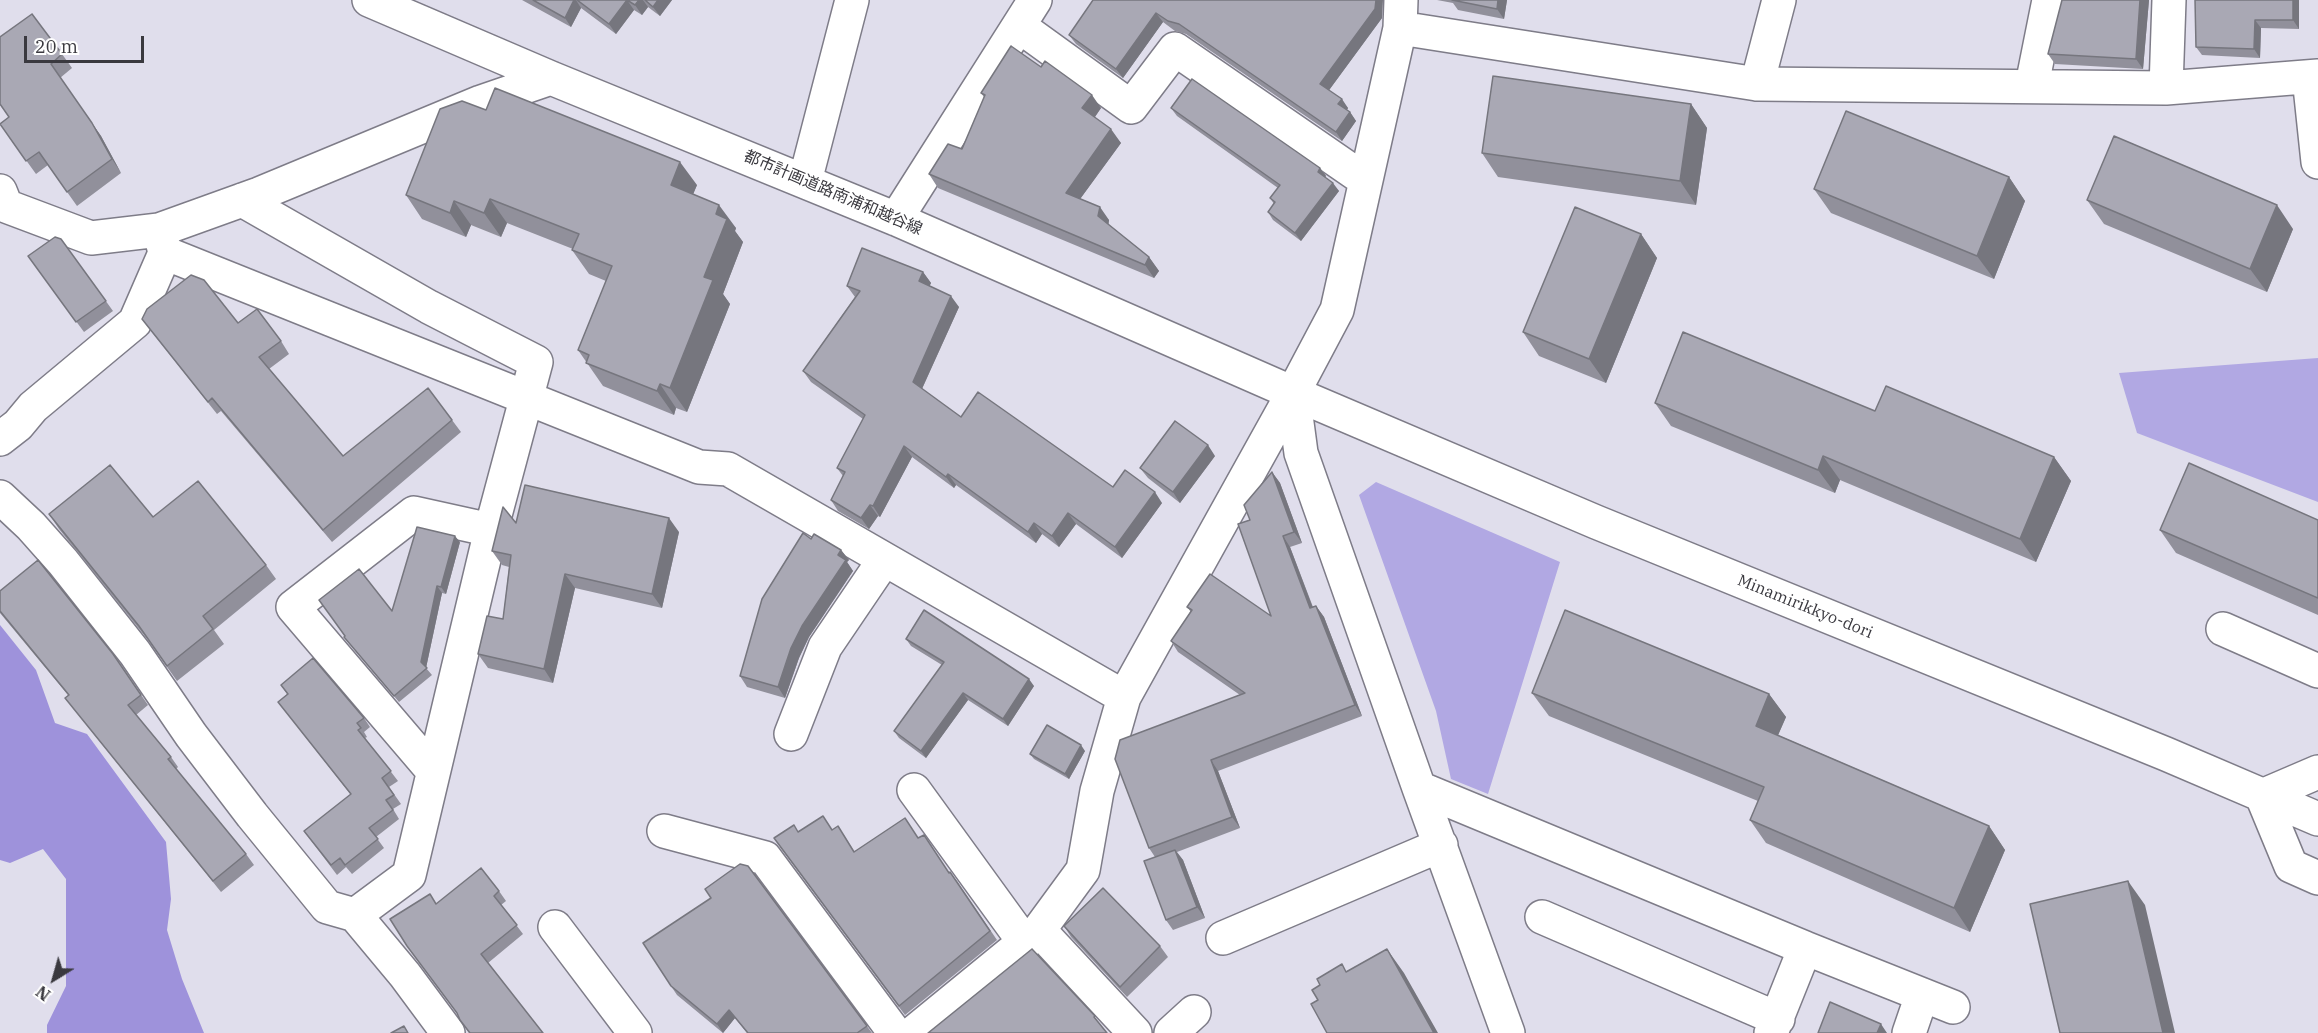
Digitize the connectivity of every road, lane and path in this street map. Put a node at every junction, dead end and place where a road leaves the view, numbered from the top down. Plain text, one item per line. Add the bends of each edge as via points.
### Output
1 (369, 0) edge
2 (852, 0) edge
3 (1779, 0) edge
4 (2049, 0) edge
5 (2169, 0) edge
6 (1027, 13) edge
7 (1401, 14) edge
8 (2314, 76) edge
9 (551, 78) junction
10 (1757, 84) junction
11 (2032, 85) junction
12 (2166, 88) junction
13 (2318, 162) edge
14 (1365, 180) junction
15 (805, 181) junction
16 (242, 200) junction
17 (2, 201) edge
18 (896, 219) junction
19 (162, 242) junction
20 (429, 307) junction
21 (416, 352) junction
22 (1293, 393) junction
23 (528, 398) junction
24 (0, 439) edge
25 (0, 497) edge
26 (491, 530) junction
27 (884, 560) junction
28 (2223, 629) dead end
29 (2318, 671) edge
30 (1124, 697) junction
31 (791, 734) dead end
32 (434, 771) junction
33 (2318, 772) edge
34 (1419, 788) junction
35 (914, 790) dead end
36 (2262, 796) junction
37 (2318, 819) edge
38 (664, 831) dead end
39 (1441, 845) junction
40 (2318, 878) edge
41 (355, 915) junction
42 (1542, 916) dead end
43 (555, 927) dead end
44 (1032, 936) junction
45 (1223, 938) dead end
46 (1805, 948) junction
47 (1922, 995) junction
48 (1953, 1008) dead end
49 (948, 1022) edge
50 (1774, 1026) edge
51 (448, 1033) edge
52 (635, 1033) edge
53 (895, 1033) edge
54 (913, 1033) edge
55 (1135, 1033) edge
56 (1508, 1033) edge
57 (1909, 1033) edge

1 - 9 street, 都市計画道路南浦和越谷線
2 - 15 street
3 - 10 street
4 - 11 street
5 - 12 street
6 - 14 street via 1131,107 1175,49
6 - 18 street
7 - 10 street
7 - 14 street
8 - 12 street
8 - 13 street
9 - 15 street, 都市計画道路南浦和越谷線
9 - 16 street via 480,102
10 - 11 street
11 - 12 street
14 - 22 street via 1337,310
15 - 18 street, 都市計画道路南浦和越谷線
16 - 19 street
16 - 20 street
17 - 19 street via 91,238
18 - 22 street, 都市計画道路南浦和越谷線
19 - 21 street
19 - 24 street via 135,322
20 - 21 street
20 - 23 street via 536,362
21 - 23 street
22 - 30 street
22 - 34 street via 1301,453
22 - 36 street, Minamirikkyo-dori
23 - 26 street
23 - 27 street via 699,467 728,469
25 - 41 street via 63,562 135,653 225,780 327,907
26 - 32 street
26 - 32 street via 414,513 294,607
27 - 30 street
27 - 31 street via 825,647
28 - 29 street
30 - 44 street via 1096,791 1083,870
32 - 41 street via 409,875
33 - 36 street
34 - 39 street
34 - 46 street
35 - 44 street
36 - 37 street, Minamirikkyo-dori
36 - 40 street via 2291,866
38 - 53 street via 765,858
39 - 45 street
39 - 56 street
41 - 51 street
42 - 50 street
43 - 52 street
44 - 49 street
44 - 55 street
46 - 47 street
46 - 50 street
47 - 48 street
47 - 57 street
49 - 54 street

